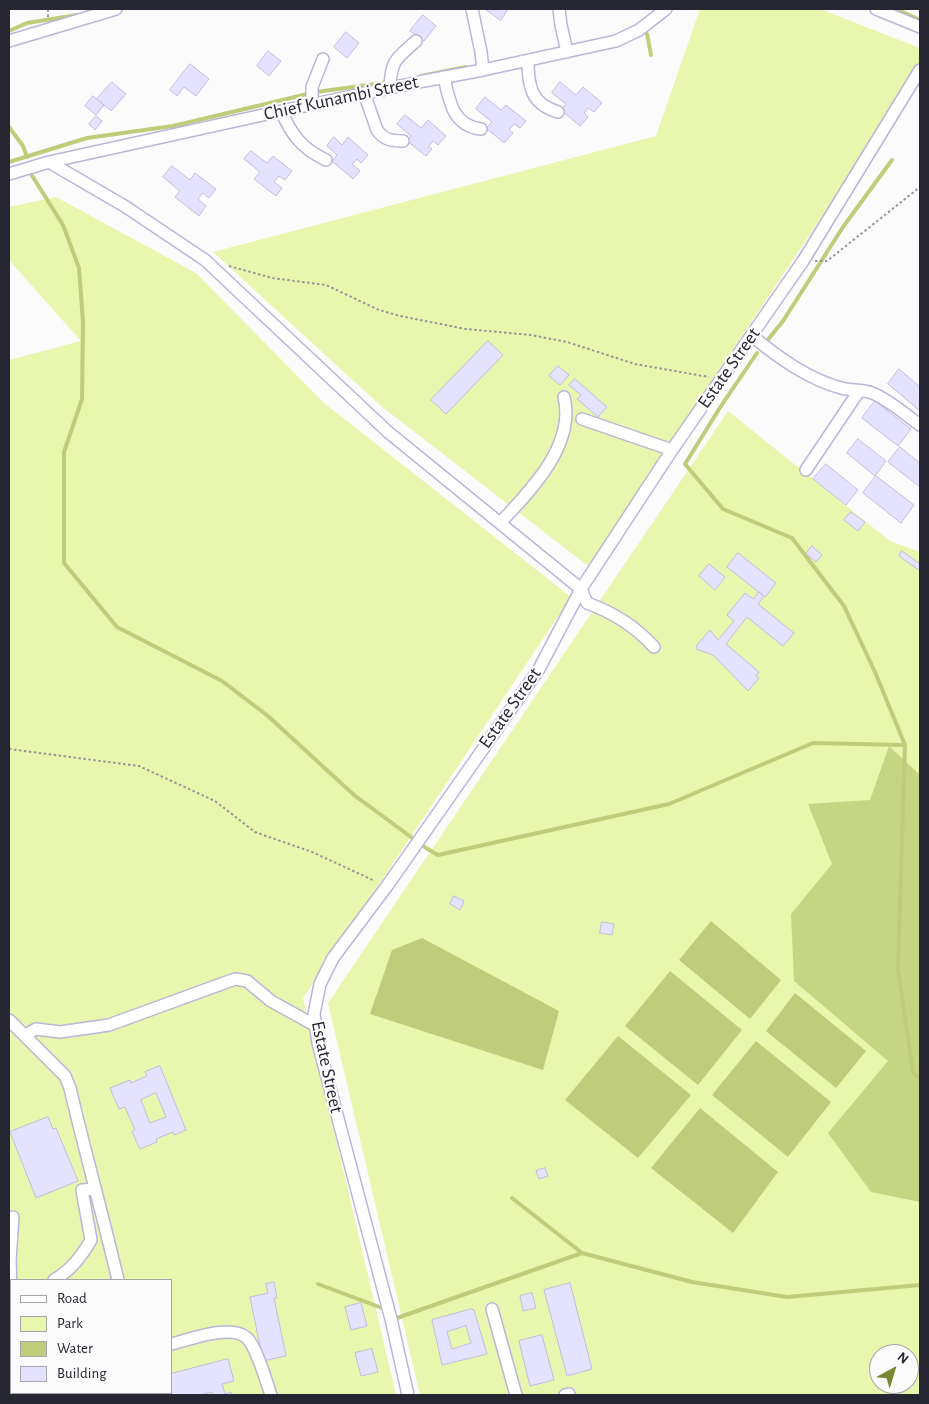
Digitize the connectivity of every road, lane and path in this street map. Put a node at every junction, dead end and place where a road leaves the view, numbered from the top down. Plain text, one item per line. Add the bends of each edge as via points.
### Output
1 (116, 9) edge
2 (472, 9) edge
3 (559, 9) edge
4 (666, 9) edge
5 (876, 9) edge
6 (920, 27) edge
7 (416, 41) dead end
8 (9, 42) edge
9 (567, 52) junction
10 (323, 59) dead end
11 (528, 60) junction
12 (483, 70) junction
13 (920, 70) edge
14 (444, 77) junction
15 (390, 88) junction
16 (364, 93) junction
17 (312, 104) junction
18 (281, 111) junction
19 (558, 112) dead end
20 (481, 129) dead end
21 (403, 141) dead end
22 (326, 160) dead end
23 (50, 162) junction
24 (9, 174) edge
25 (920, 186) edge
26 (803, 261) junction
27 (224, 265) dead end
28 (752, 336) junction
29 (721, 380) junction
30 (859, 391) junction
31 (564, 397) dead end
32 (582, 420) dead end
33 (920, 425) edge
34 (672, 450) junction
35 (806, 470) dead end
36 (500, 523) junction
37 (581, 589) junction
38 (654, 647) dead end
39 (9, 748) edge
40 (387, 886) junction
41 (9, 1020) edge
42 (316, 1026) junction
43 (25, 1035) junction
44 (94, 1189) junction
45 (13, 1217) dead end
46 (11, 1279) edge
47 (56, 1279) edge
48 (118, 1279) edge
49 (492, 1309) dead end
50 (172, 1344) edge
51 (271, 1395) edge
52 (408, 1395) edge
53 (516, 1395) edge

1 - 8 street
2 - 12 street
3 - 9 street
4 - 9 street, Chief Kunambi Street via 639,30 616,41
5 - 6 street
7 - 15 street via 394,62
9 - 11 street, Chief Kunambi Street
10 - 17 street via 312,87
11 - 12 street, Chief Kunambi Street
11 - 19 street via 533,94 543,106
12 - 14 street, Chief Kunambi Street
13 - 26 street, Estate Street
14 - 15 street, Chief Kunambi Street
14 - 20 street via 455,114 470,128
15 - 16 street, Chief Kunambi Street
16 - 17 street, Chief Kunambi Street
16 - 21 street via 381,135
17 - 18 street, Chief Kunambi Street
18 - 22 street via 300,143
18 - 23 street, Chief Kunambi Street
23 - 24 street, Chief Kunambi Street
23 - 36 street via 126,207 205,260 388,432
25 - 26 path via 827,261
26 - 28 street, Estate Street
27 - 29 path via 272,278 326,285 379,310 400,316 466,330 531,335 567,342 635,364
28 - 29 street, Estate Street
28 - 30 street via 807,375
29 - 34 street, Estate Street
30 - 33 street via 874,393
30 - 35 street
31 - 36 street via 567,409 563,434 555,453 529,491
32 - 34 street
34 - 37 street, Estate Street
36 - 37 street
37 - 38 street via 587,603 604,609 632,627
37 - 40 street, Estate Street via 539,669
39 - 40 path via 139,766 215,801 254,832 312,852
40 - 42 street, Estate Street via 334,958 320,984 314,1014
41 - 43 street
42 - 43 street via 271,1000 247,981 235,979 109,1025 60,1032 36,1029
42 - 52 street, Estate Street
43 - 44 street via 65,1076
44 - 47 street via 82,1190 91,1240 80,1258
44 - 48 street
45 - 46 street
49 - 53 street
50 - 51 street via 222,1332 236,1332 247,1338 256,1354

